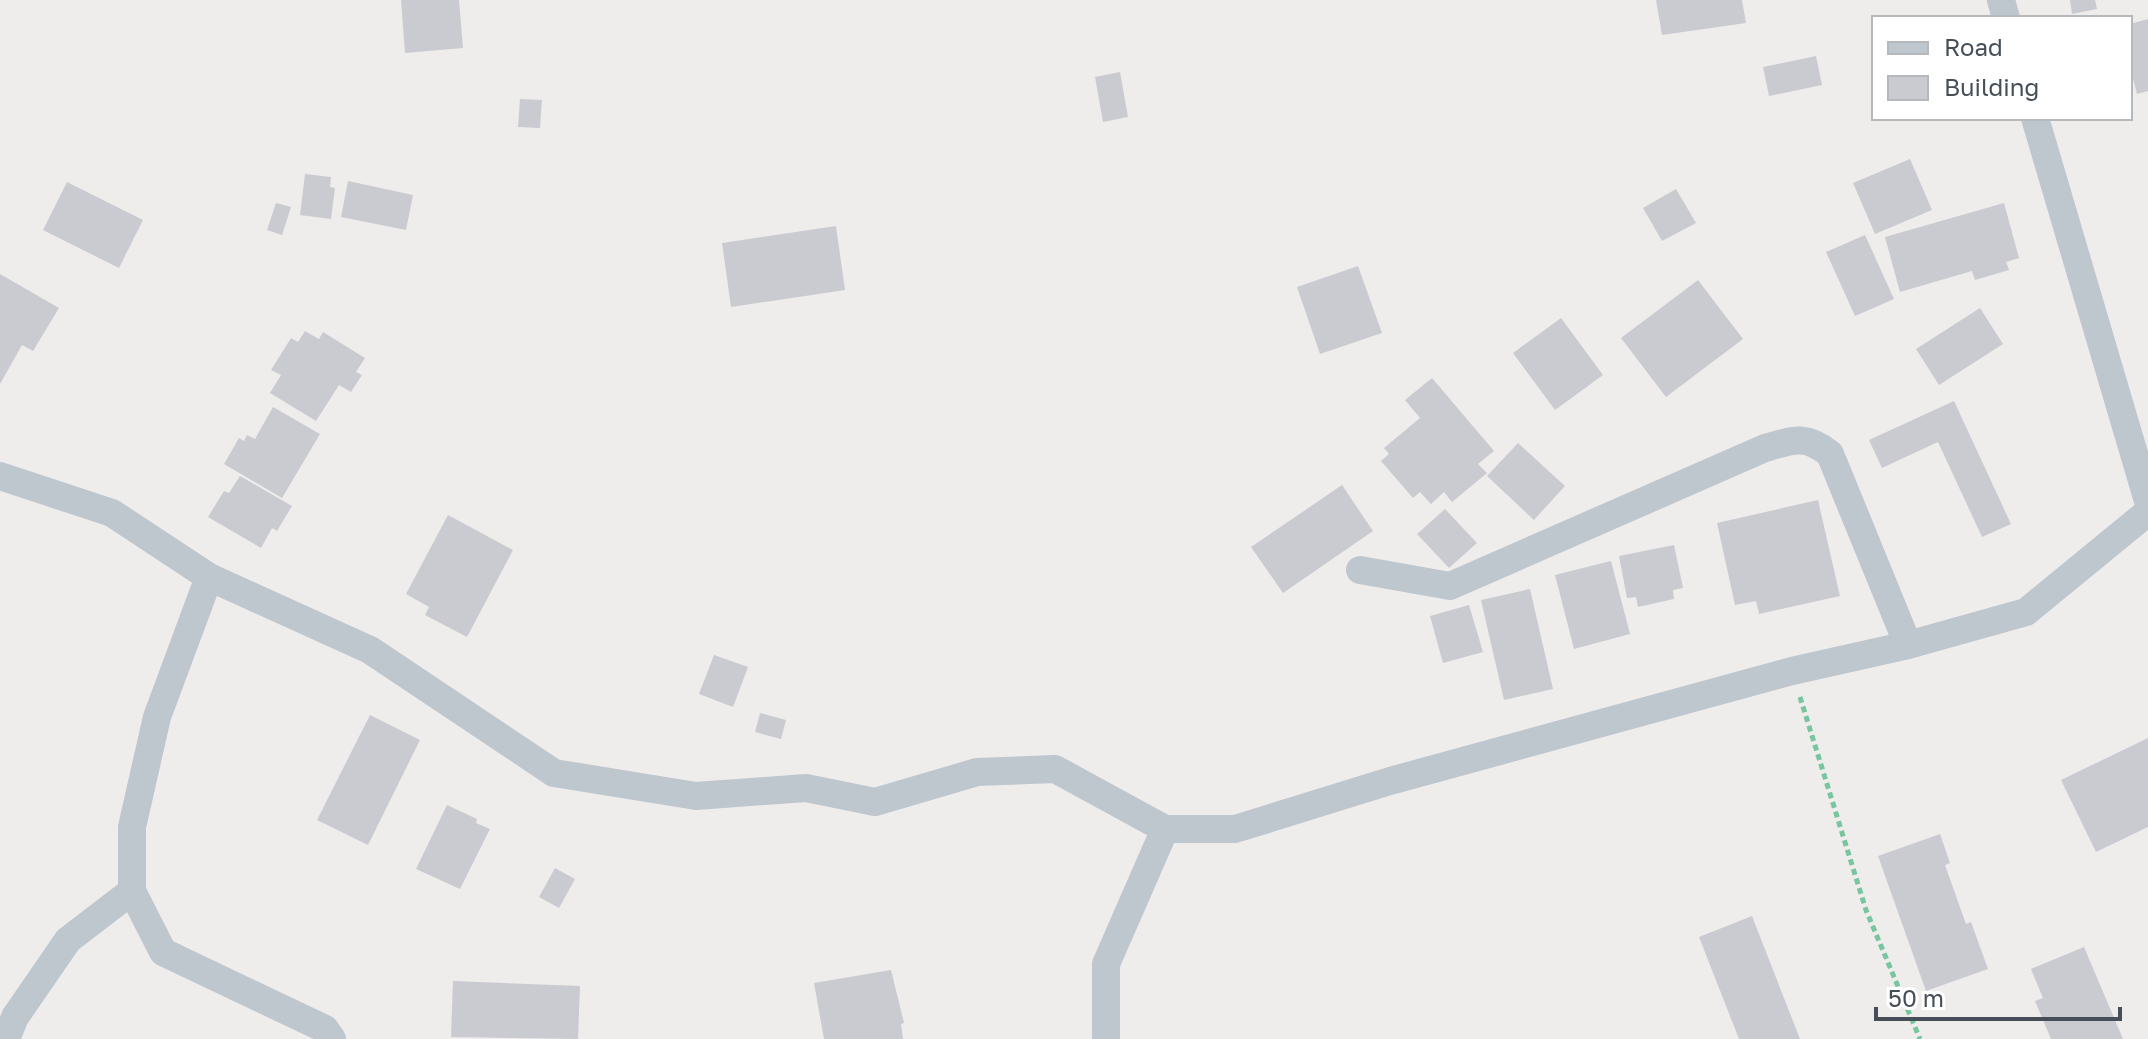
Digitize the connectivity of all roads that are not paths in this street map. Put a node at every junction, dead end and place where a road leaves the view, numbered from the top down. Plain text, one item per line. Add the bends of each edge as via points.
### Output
1 (2036, 120) edge
2 (0, 476) edge
3 (2148, 501) edge
4 (2148, 512) edge
5 (1360, 570) dead end
6 (209, 577) junction
7 (1908, 645) junction
8 (1165, 829) junction
9 (132, 891) junction
10 (6, 1039) edge
11 (332, 1039) edge
12 (1106, 1039) edge

1 - 3 street
2 - 6 street via 112,513
4 - 7 street via 2026,612
5 - 7 street via 1450,586 1765,448 1798,439 1816,443 1830,454
6 - 8 street via 370,650 554,773 696,796 806,788 875,802 977,772 1055,769
6 - 9 street via 157,717 132,827
7 - 8 street via 1792,671 1235,829
8 - 12 street via 1106,964
9 - 10 street via 68,940 15,1017
9 - 11 street via 163,952 325,1029

